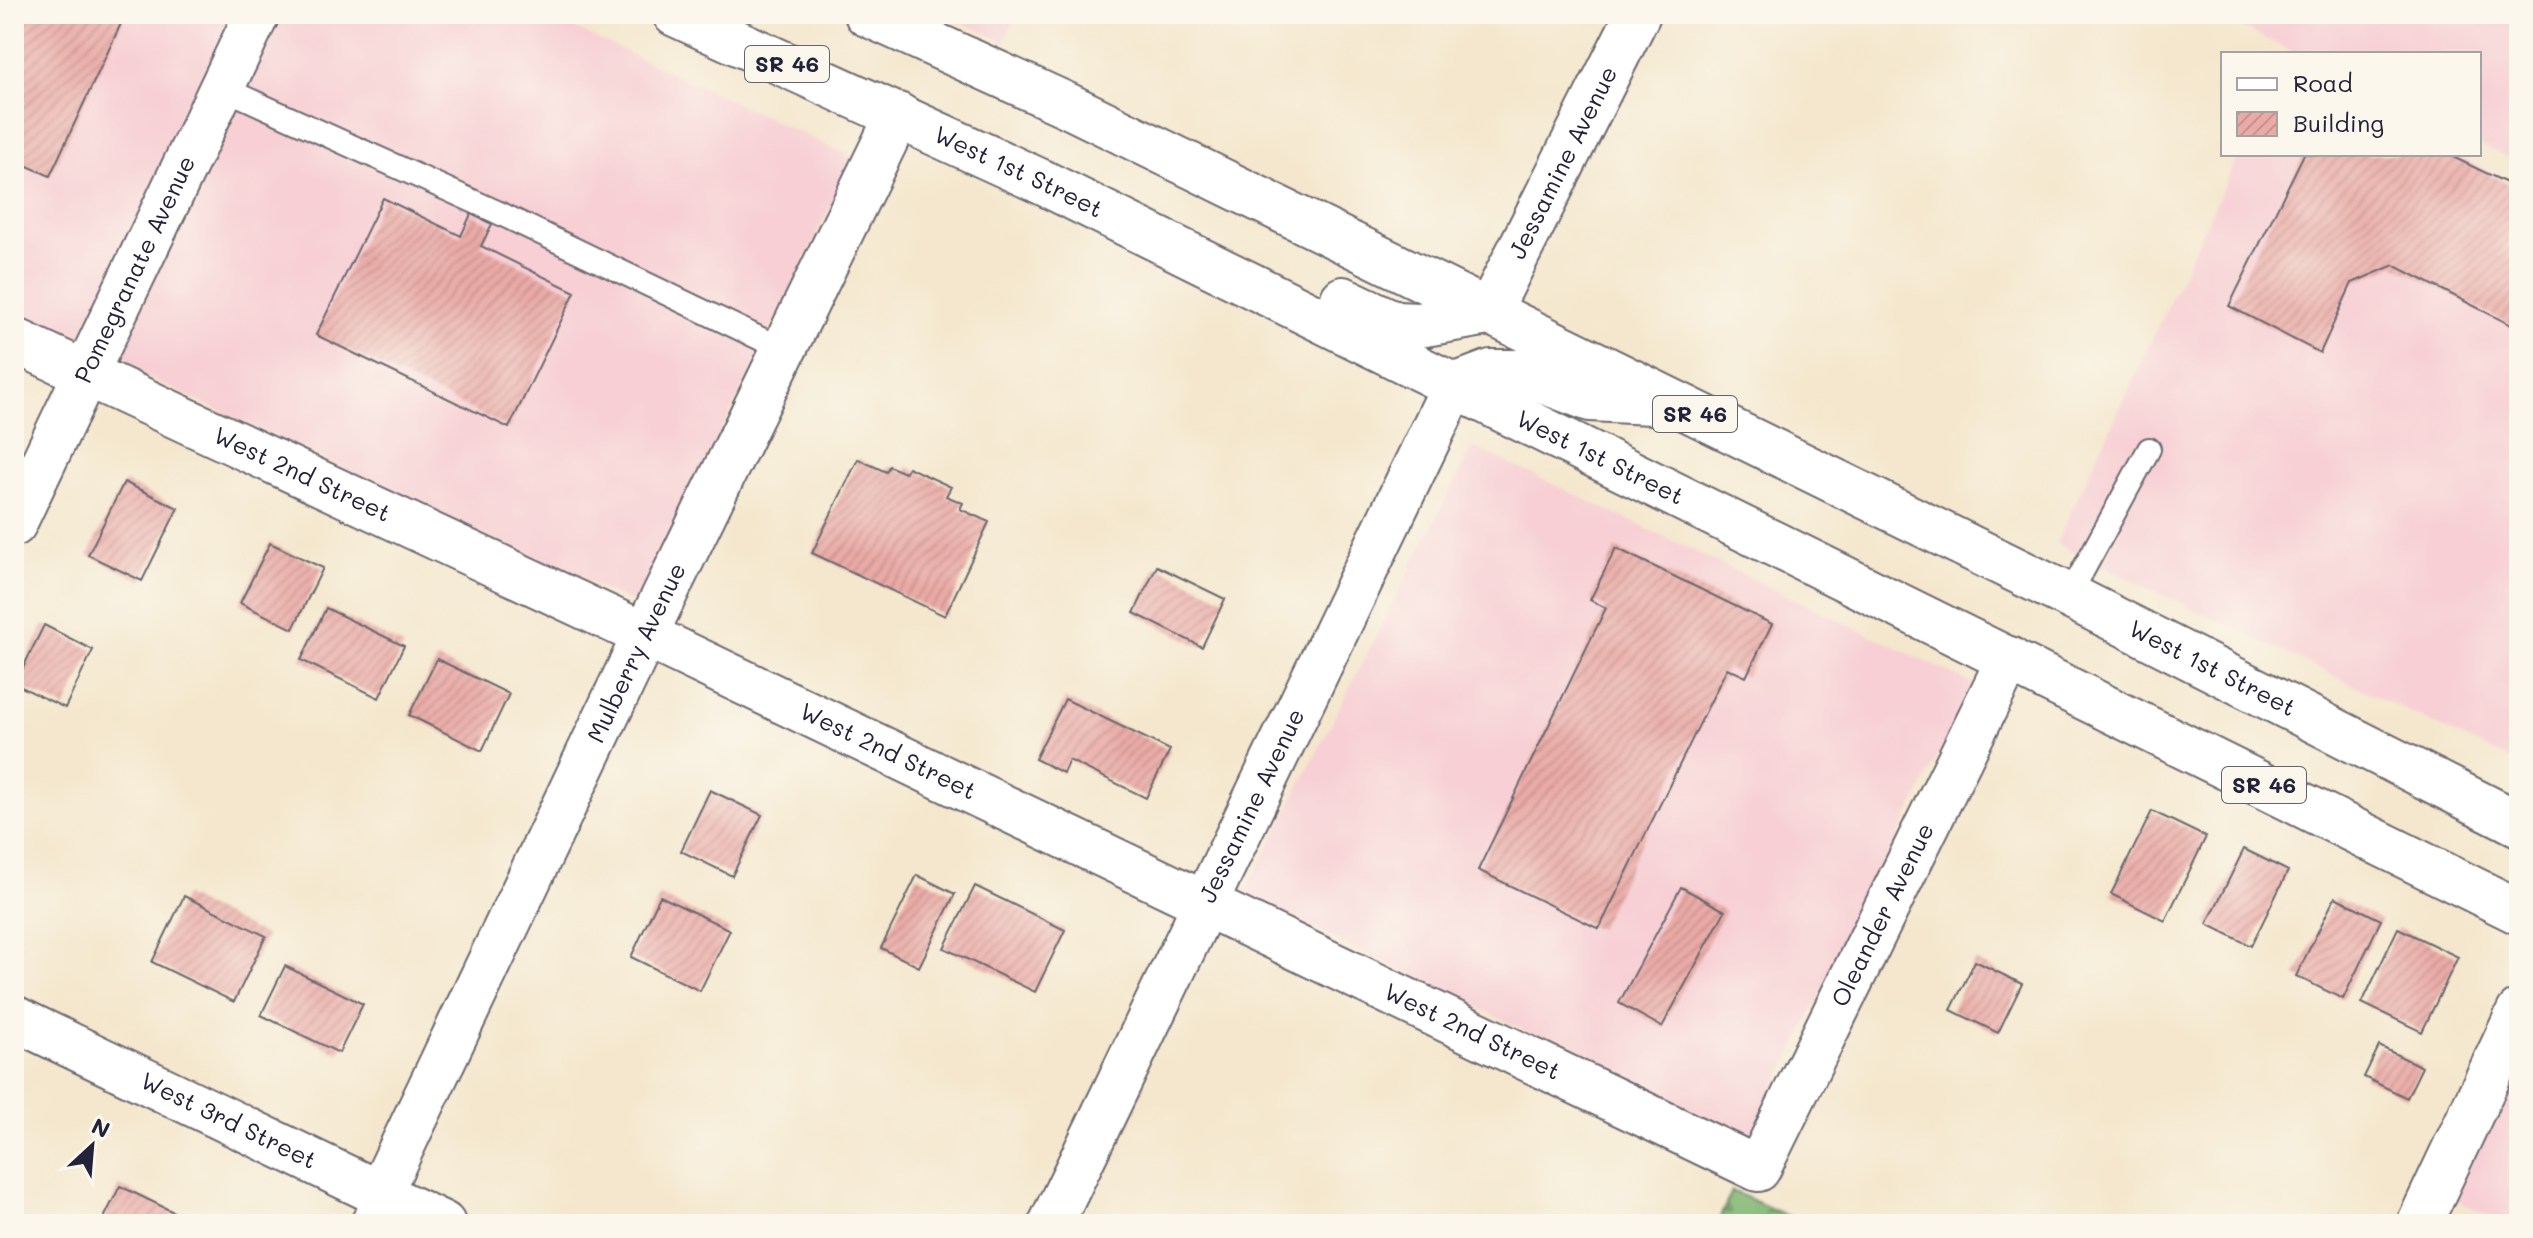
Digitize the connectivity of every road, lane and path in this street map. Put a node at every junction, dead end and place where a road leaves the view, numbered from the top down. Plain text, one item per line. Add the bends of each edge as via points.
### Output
1 (257, 14) edge
2 (675, 14) edge
3 (867, 14) edge
4 (1638, 14) edge
5 (934, 29) edge
6 (221, 87) junction
7 (898, 115) junction
8 (1181, 251) junction
9 (1488, 313) junction
10 (14, 340) edge
11 (784, 350) junction
12 (85, 375) junction
13 (1454, 386) junction
14 (1674, 404) junction
15 (2149, 449) dead end
16 (14, 524) edge
17 (2069, 596) junction
18 (645, 635) junction
19 (2009, 659) junction
20 (2519, 824) edge
21 (1207, 903) junction
22 (2519, 912) edge
23 (2519, 1012) edge
24 (14, 1018) edge
25 (1758, 1169) joint
26 (370, 1209) edge
27 (2426, 1222) edge
28 (443, 1224) edge
29 (1051, 1224) edge

1 - 6 street, Pomegranate Avenue
2 - 7 street, West 1st Street / SR 46
3 - 5 street, West 1st Street / SR 46
4 - 9 street, Jessamine Avenue
5 - 9 street, West 1st Street / SR 46 via 1069,106
6 - 11 lane
6 - 12 street, Pomegranate Avenue
7 - 8 street, West 1st Street / SR 46
7 - 11 street, Mulberry Avenue
8 - 9 street via 1260,261 1396,324
8 - 13 street, West 1st Street / SR 46
9 - 14 street, West 1st Street / SR 46
10 - 12 street, West 2nd Street
11 - 18 street, Mulberry Avenue
12 - 16 street, Pomegranate Avenue
12 - 18 street, West 2nd Street
13 - 14 street via 1491,372 1519,372 1590,399
13 - 19 street, West 1st Street / SR 46
13 - 21 street, Jessamine Avenue
14 - 17 street, West 1st Street / SR 46
15 - 17 lane
17 - 20 street, West 1st Street / SR 46
18 - 21 street, West 2nd Street
18 - 26 street, Mulberry Avenue
19 - 22 street, West 1st Street / SR 46
19 - 25 street, Oleander Avenue
21 - 25 street, West 2nd Street
21 - 29 street, Jessamine Avenue
23 - 27 street
24 - 26 street, West 3rd Street
26 - 28 street, West 3rd Street

